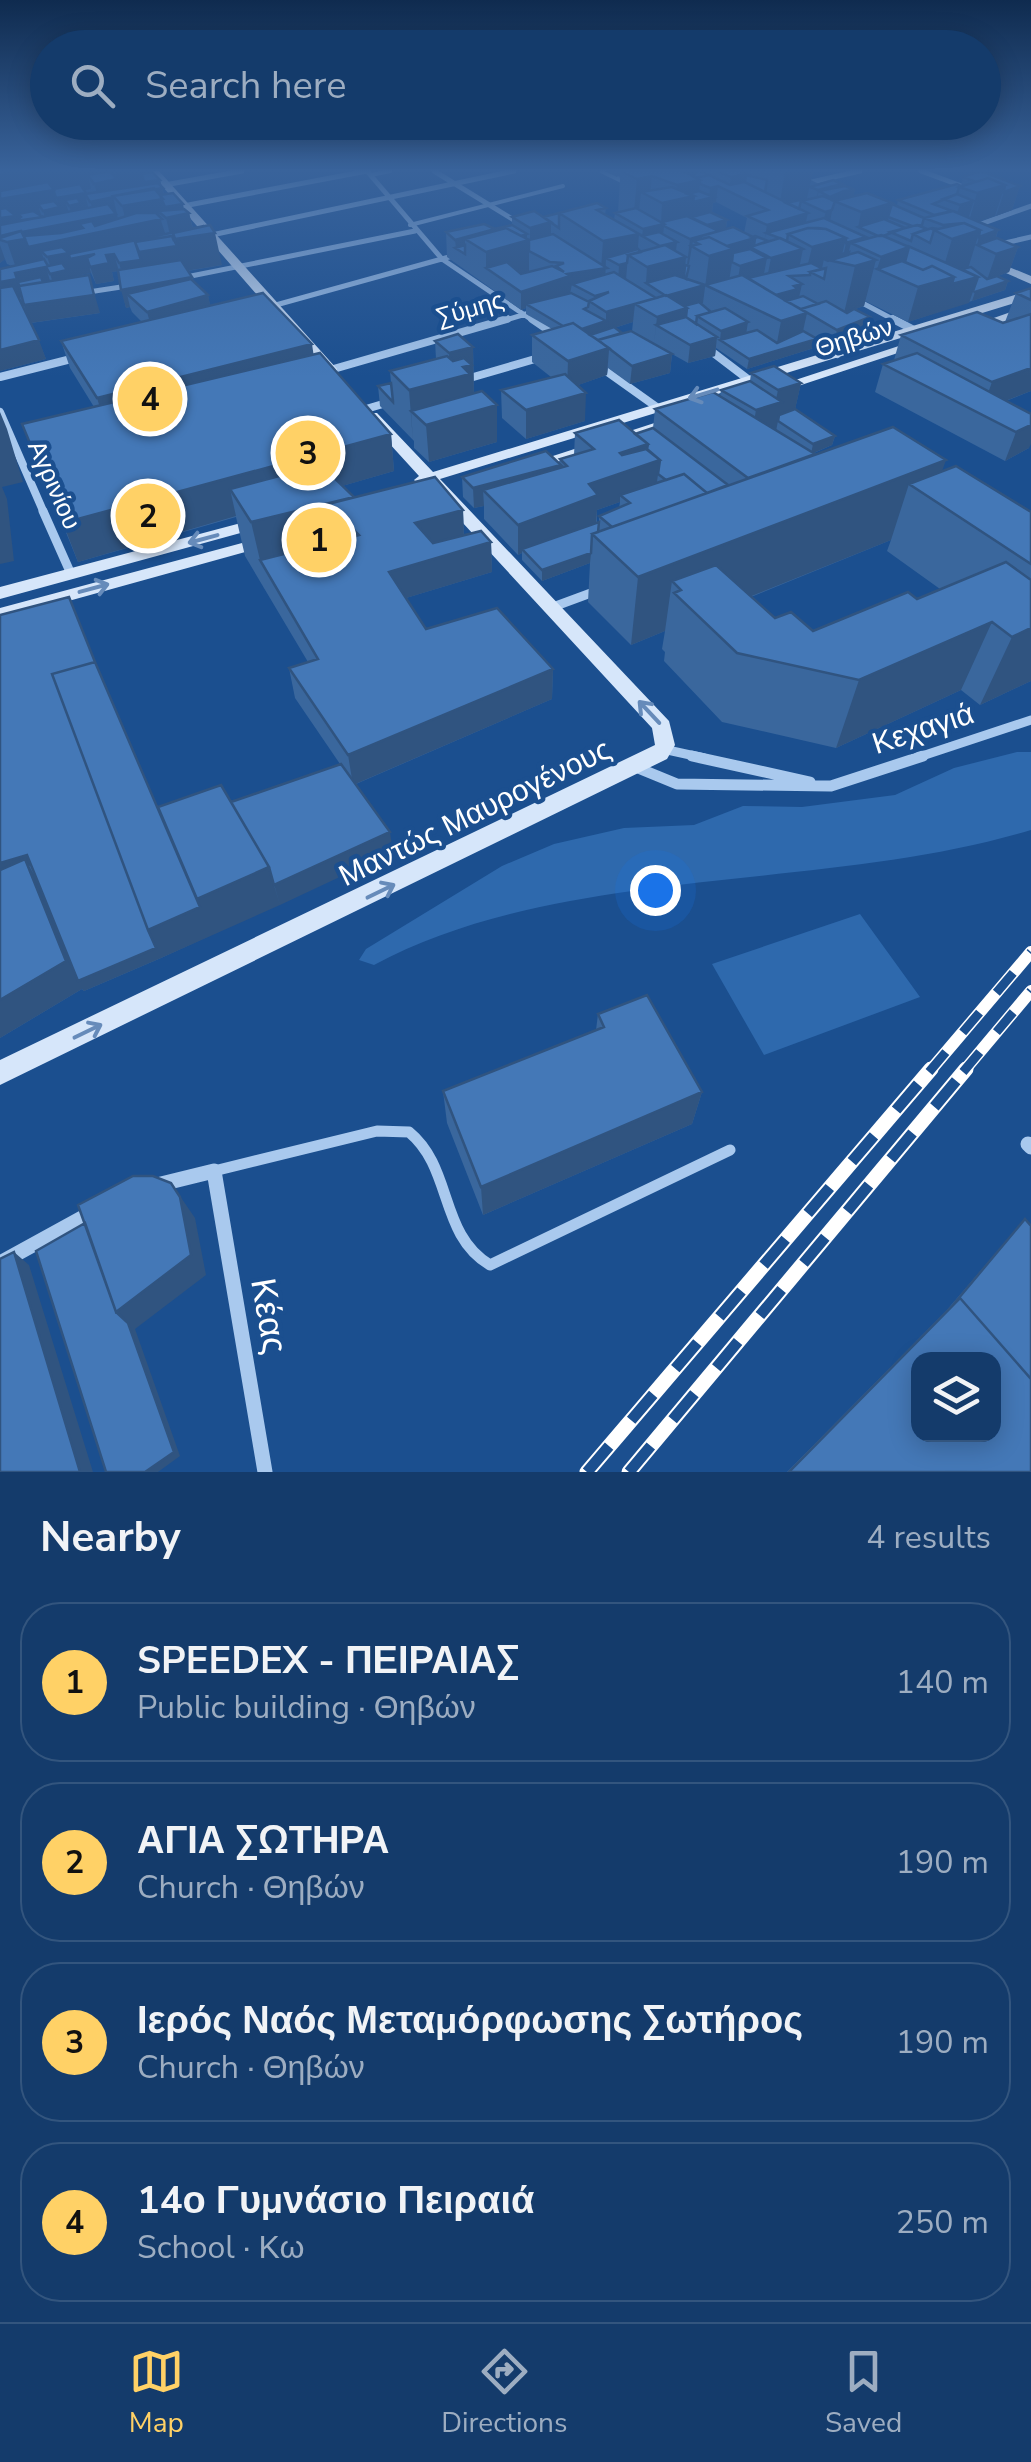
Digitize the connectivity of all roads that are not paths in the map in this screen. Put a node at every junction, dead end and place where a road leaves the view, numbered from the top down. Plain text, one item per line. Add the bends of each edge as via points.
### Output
1 (216, 240) edge
2 (363, 240) edge
3 (424, 240) edge
4 (1019, 240) edge
5 (982, 248) edge
6 (966, 252) edge
7 (465, 253) edge
8 (442, 258) junction
9 (241, 269) junction
10 (167, 280) edge
11 (1031, 280) edge
12 (148, 283) edge
13 (74, 294) edge
14 (1031, 294) edge
15 (847, 295) edge
16 (274, 304) junction
17 (545, 308) edge
18 (1031, 309) edge
19 (256, 311) edge
20 (524, 314) junction
21 (914, 330) junction
22 (804, 335) edge
23 (562, 339) edge
24 (696, 339) edge
25 (556, 353) edge
26 (92, 354) edge
27 (837, 354) junction
28 (878, 357) junction
29 (588, 358) edge
30 (892, 366) edge
31 (330, 370) junction
32 (0, 377) edge
33 (748, 380) junction
34 (460, 381) edge
35 (404, 398) edge
36 (357, 399) junction
37 (658, 408) junction
38 (0, 412) edge
39 (502, 474) edge
40 (394, 487) edge
41 (442, 488) junction
42 (281, 518) edge
43 (284, 536) edge
44 (72, 574) junction
45 (607, 587) edge
46 (0, 593) edge
47 (553, 608) junction
48 (0, 614) edge
49 (1031, 720) edge
50 (663, 749) junction
51 (638, 768) junction
52 (830, 786) junction
53 (0, 1073) edge
54 (730, 1150) dead end
55 (214, 1171) junction
56 (148, 1187) edge
57 (98, 1209) edge
58 (0, 1263) edge
59 (265, 1472) edge

1 - 9 main road
2 - 9 street
3 - 8 street
4 - 5 street
6 - 11 main road
7 - 8 street
8 - 16 street
8 - 20 street
9 - 10 street
9 - 16 main road
12 - 13 street
14 - 21 main road, Θηβών
15 - 21 street
16 - 19 street
16 - 31 main road
17 - 20 street, Σύμης
18 - 28 main road, Θηβών
20 - 23 street
20 - 31 street, Σύμης
21 - 27 main road, Θηβών
22 - 27 street
24 - 33 street
25 - 34 street
26 - 32 street
27 - 33 main road, Θηβών
28 - 30 lane
28 - 39 main road, Θηβών
29 - 37 street
31 - 36 main road
33 -> 37 main road, Θηβών
35 - 36 street
36 - 41 main road
37 - 41 main road, Θηβών
38 - 44 street, Αγρινίου
40 - 41 main road, Θηβών
41 - 47 main road
42 -> 44 main road
48 -> 43 main road
44 - 46 main road
45 - 47 street
50 -> 47 main road via 662,726
49 - 52 street, Κεχαγιά
50 - 51 main road, Μαντώς Μαυρογένους
50 - 52 street
51 - 52 street, Κεχαγιά via 677,784
53 -> 51 main road, Μαντώς Μαυρογένους
54 - 55 lane via 490,1265 466,1251 428,1151 409,1132 378,1131
55 - 56 street
55 - 59 street, Κέας
57 - 58 street

